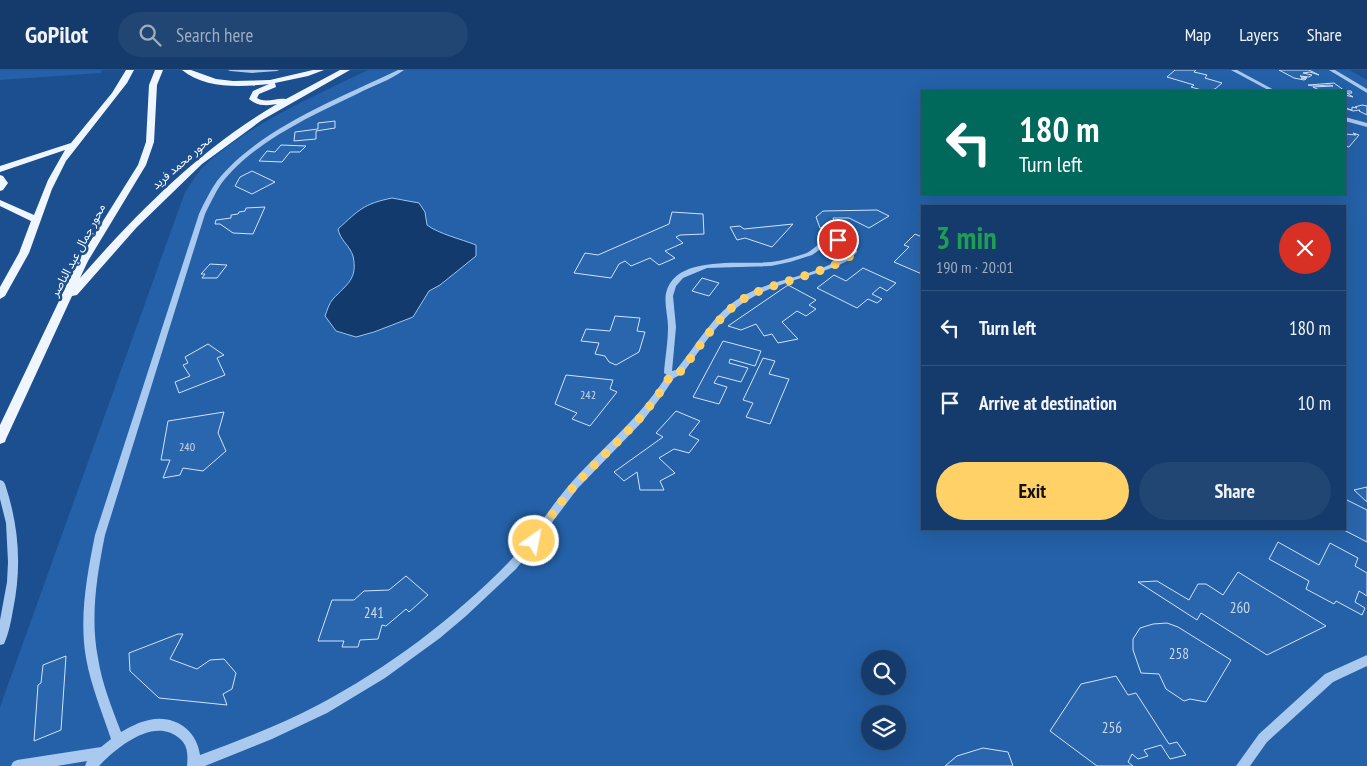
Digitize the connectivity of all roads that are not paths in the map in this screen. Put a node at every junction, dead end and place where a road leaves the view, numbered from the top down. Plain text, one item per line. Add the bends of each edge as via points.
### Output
1 (130, 70) edge
2 (158, 70) edge
3 (186, 70) edge
4 (230, 70) edge
5 (277, 70) edge
6 (289, 70) edge
7 (320, 70) edge
8 (346, 70) edge
9 (402, 70) edge
10 (1233, 70) edge
11 (1331, 70) edge
12 (281, 80) junction
13 (1271, 90) edge
14 (1367, 91) edge
15 (292, 97) junction
16 (1346, 118) edge
17 (1367, 125) edge
18 (73, 145) junction
19 (0, 169) edge
20 (0, 178) edge
21 (0, 188) edge
22 (0, 203) edge
23 (36, 220) junction
24 (0, 296) edge
25 (61, 306) junction
26 (671, 374) junction
27 (0, 439) edge
28 (0, 484) edge
29 (0, 640) edge
30 (1367, 660) edge
31 (117, 740) junction
32 (101, 753) junction
33 (194, 765) edge
34 (17, 766) edge
35 (91, 766) edge
36 (1242, 766) edge

1 - 18 main road via 117,94
2 - 25 main road, محور جمال عبد الناصر via 153,85 150,142 144,160 83,261
3 - 12 main road via 209,80 224,82
4 - 5 street
6 - 12 main road
7 - 12 main road
8 - 15 main road, محور محمد فريد
9 - 31 street via 260,146 223,178 202,214 100,535 88,606 90,645 98,684
10 - 13 street
11 - 14 street
12 - 15 main road via 256,93 253,99 268,103
15 - 25 main road, محور محمد فريد via 239,131 186,174 136,222
16 - 17 street
18 - 19 main road
18 - 23 main road via 54,177
20 - 21 main road via 4,183
22 - 23 main road
23 - 24 main road via 23,254
25 - 27 main road, محور جمال عبد الناصر
26 - 26 street via 680,372 721,318 744,298 839,262 852,254 852,246 833,239 810,254 790,260 771,264 706,266 680,276 672,285 669,296 672,327 667,371
26 - 33 street via 642,416 570,490 513,565 436,634 384,672 325,707 262,738
28 - 29 street via 15,557 12,596
30 - 36 street via 1329,678 1263,738
31 - 32 street
31 - 33 street via 140,728 163,725 182,730 192,744
32 - 34 street
32 - 35 street

